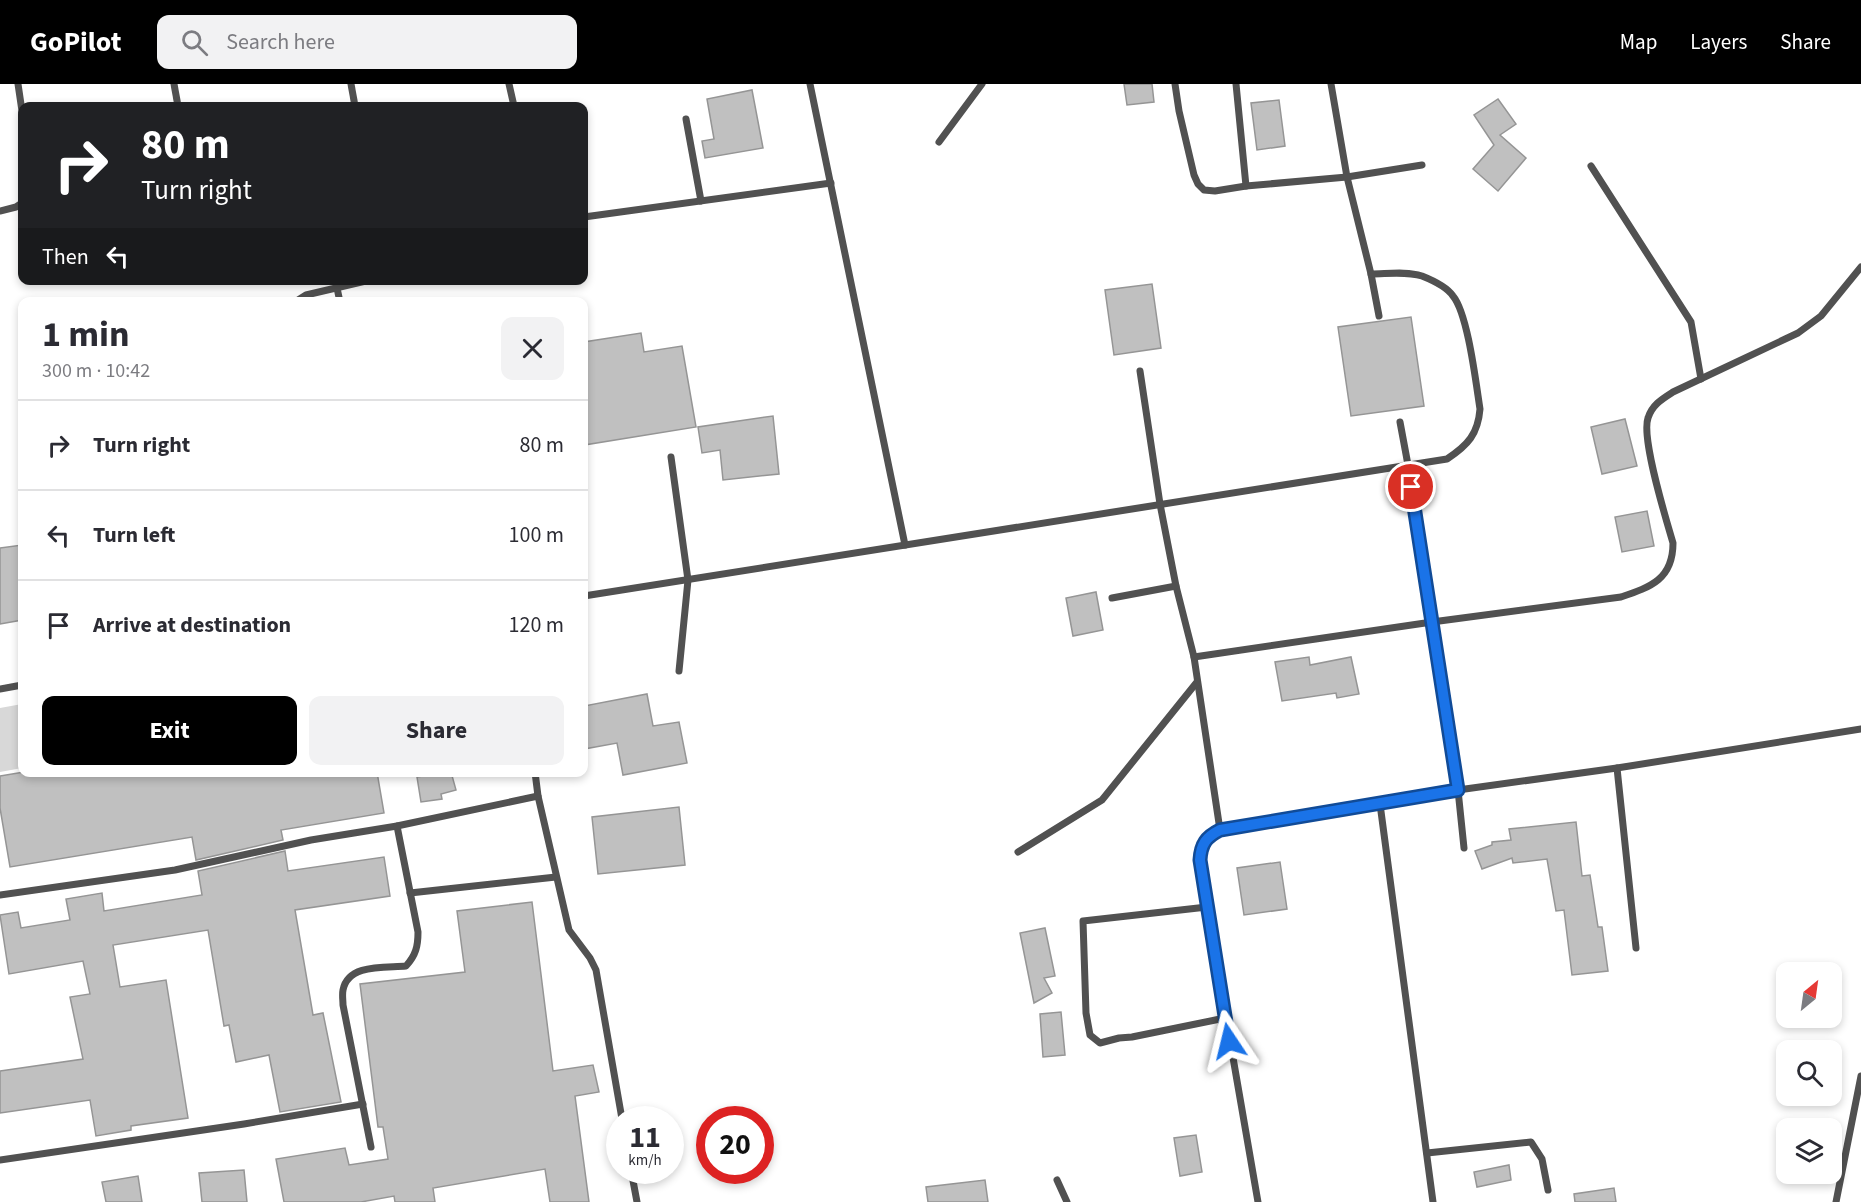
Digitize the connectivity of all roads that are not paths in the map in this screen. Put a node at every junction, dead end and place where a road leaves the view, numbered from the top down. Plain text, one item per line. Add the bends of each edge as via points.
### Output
1 (18, 84) edge
2 (174, 84) edge
3 (351, 84) edge
4 (509, 84) edge
5 (810, 84) edge
6 (982, 84) edge
7 (1175, 84) edge
8 (1236, 84) edge
9 (1331, 84) edge
10 (21, 102) edge
11 (177, 102) edge
12 (354, 102) edge
13 (513, 102) edge
14 (686, 119) dead end
15 (939, 142) dead end
16 (1422, 165) dead end
17 (1591, 165) dead end
18 (1347, 177) junction
19 (831, 183) junction
20 (1246, 186) junction
21 (701, 201) junction
22 (18, 206) edge
23 (0, 211) edge
24 (588, 217) edge
25 (1861, 267) edge
26 (1371, 274) junction
27 (349, 285) edge
28 (337, 288) junction
29 (303, 297) edge
30 (339, 297) edge
31 (1379, 316) dead end
32 (1140, 371) dead end
33 (1701, 379) junction
34 (1400, 422) dead end
35 (671, 457) dead end
36 (1408, 465) junction
37 (1160, 504) junction
38 (905, 545) junction
39 (687, 580) junction
40 (1176, 586) junction
41 (588, 595) edge
42 (1112, 598) dead end
43 (1432, 622) junction
44 (1194, 657) junction
45 (680, 671) dead end
46 (1197, 682) junction
47 (18, 686) edge
48 (0, 689) edge
49 (1861, 729) edge
50 (1617, 768) junction
51 (536, 777) edge
52 (1458, 790) junction
53 (538, 796) junction
54 (1380, 804) junction
55 (397, 825) junction
56 (1220, 830) junction
57 (1464, 848) dead end
58 (1018, 852) dead end
59 (556, 876) junction
60 (410, 893) junction
61 (0, 895) edge
62 (1207, 907) junction
63 (1636, 948) dead end
64 (1225, 1018) junction
65 (1861, 1076) edge
66 (363, 1104) junction
67 (620, 1106) edge
68 (371, 1147) dead end
69 (1427, 1153) junction
70 (0, 1160) edge
71 (1057, 1180) dead end
72 (634, 1184) edge
73 (1548, 1190) dead end
74 (637, 1202) edge
75 (1067, 1202) edge
76 (1258, 1202) edge
77 (1433, 1202) edge
78 (1836, 1202) edge

1 - 10 lane
2 - 11 lane
3 - 12 lane
4 - 13 lane
5 - 19 lane
6 - 15 lane
7 - 20 lane via 1198,184 1204,190 1215,191
8 - 20 lane
9 - 18 lane
14 - 21 lane
16 - 18 lane
17 - 33 lane via 1691,322
18 - 20 lane
18 - 26 lane
19 - 21 lane
19 - 38 lane
21 - 24 lane
22 - 23 lane
25 - 33 lane via 1821,316 1798,333
26 - 31 lane
26 - 36 lane via 1413,274 1436,282 1453,296 1463,317 1480,409 1479,424 1470,439 1447,459
27 - 28 lane
28 - 29 lane
28 - 30 lane
32 - 37 lane
33 - 43 lane via 1661,400 1647,421 1647,439 1673,543 1668,570 1656,583 1621,597
34 - 36 lane
35 - 39 lane
36 - 37 lane
36 - 43 lane
37 - 38 lane
37 - 40 lane
38 - 39 lane
39 - 41 lane
39 - 45 lane
40 - 42 lane
40 - 44 lane
43 - 44 lane
43 - 52 lane
44 - 46 lane
46 - 56 lane
46 - 58 lane via 1102,800
47 - 48 lane
49 - 50 lane
50 - 52 lane
50 - 63 lane
51 - 53 lane
52 - 54 lane
52 - 57 lane
53 - 55 lane
53 - 59 lane
54 - 56 lane
54 - 69 lane
55 - 60 lane
55 - 61 lane via 175,870
56 - 62 lane via 1210,835 1201,849
59 - 60 lane
59 - 67 lane via 570,930 596,970
60 - 66 lane via 418,943 414,957 406,966 360,970 343,988
62 - 64 lane
62 - 64 lane via 1083,921 1086,1013 1090,1035 1100,1043
64 - 76 lane
65 - 78 lane
66 - 68 lane
66 - 70 lane
69 - 73 lane via 1531,1142 1542,1159
69 - 77 lane
71 - 75 lane
72 - 74 lane

